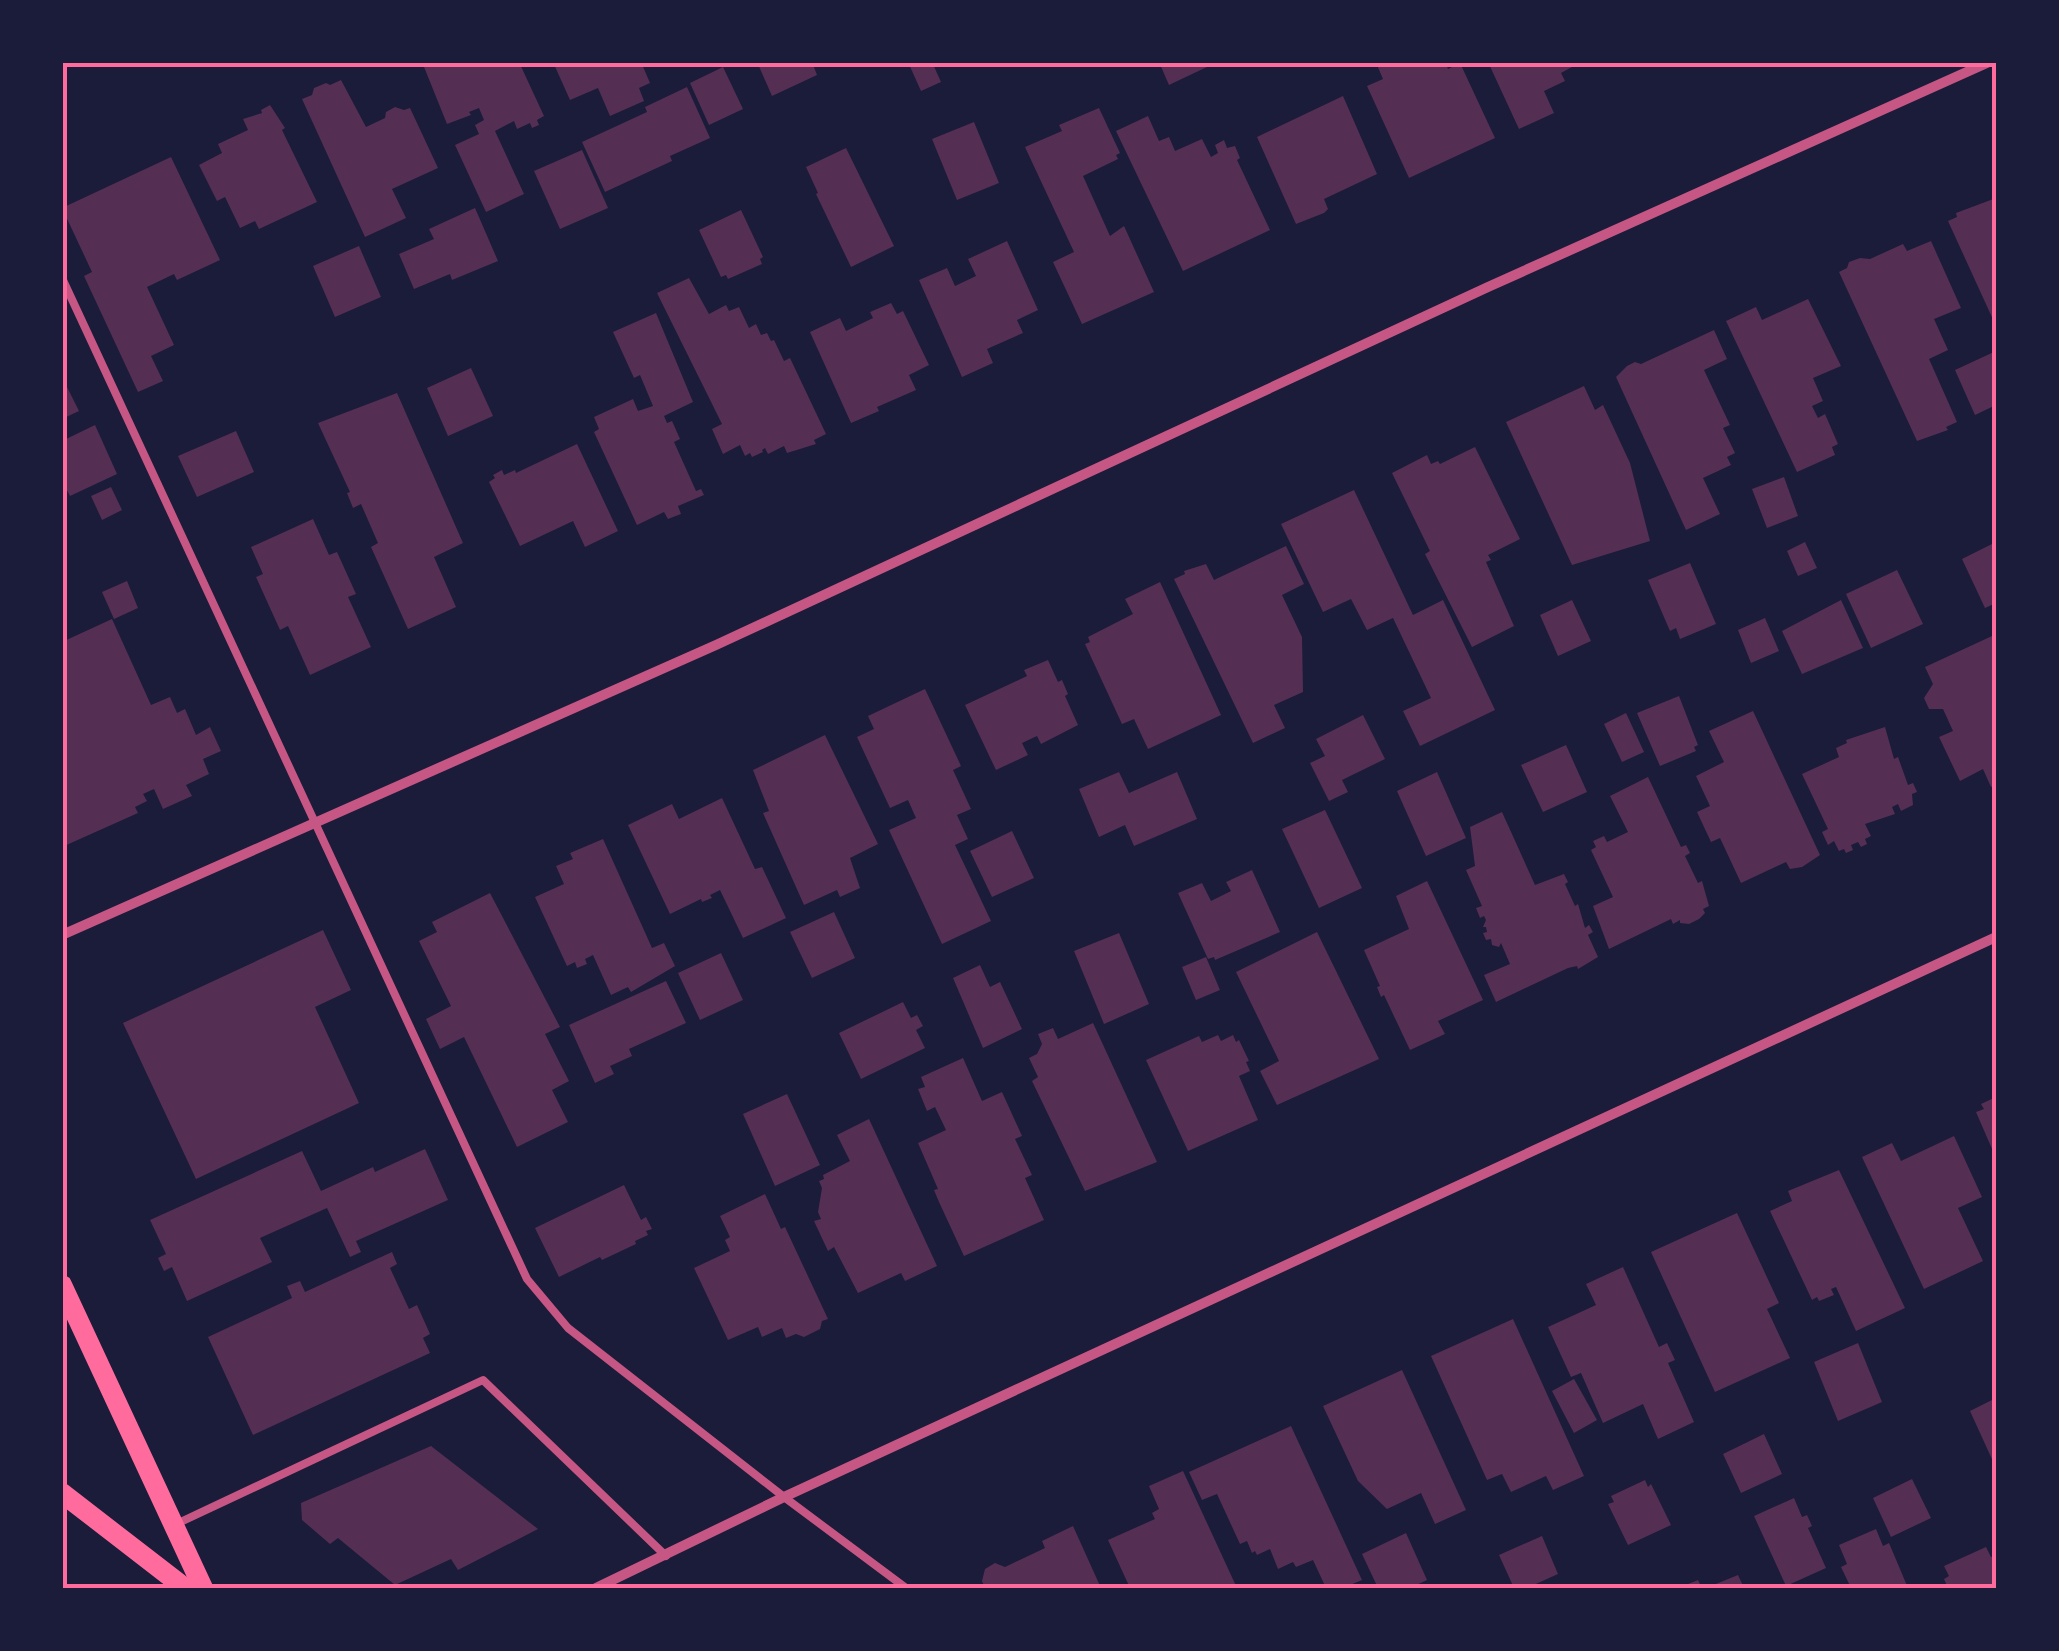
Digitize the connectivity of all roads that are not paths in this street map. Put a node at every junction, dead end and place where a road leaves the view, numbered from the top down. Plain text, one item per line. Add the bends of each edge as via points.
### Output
1 (1988, 62) edge
2 (62, 278) edge
3 (316, 820) junction
4 (62, 935) edge
5 (1996, 937) edge
6 (62, 1286) edge
7 (62, 1492) edge
8 (784, 1497) junction
9 (174, 1525) junction
10 (666, 1556) junction
11 (185, 1588) edge
12 (203, 1588) edge
13 (596, 1588) edge
14 (906, 1588) edge

1 - 3 street
2 - 3 lane
3 - 4 street
3 - 8 lane via 527,1279 568,1328
5 - 8 street
6 - 9 main road
7 - 11 main road
8 - 10 street
8 - 14 lane
9 - 10 lane via 483,1380
9 - 12 main road
10 - 13 street

